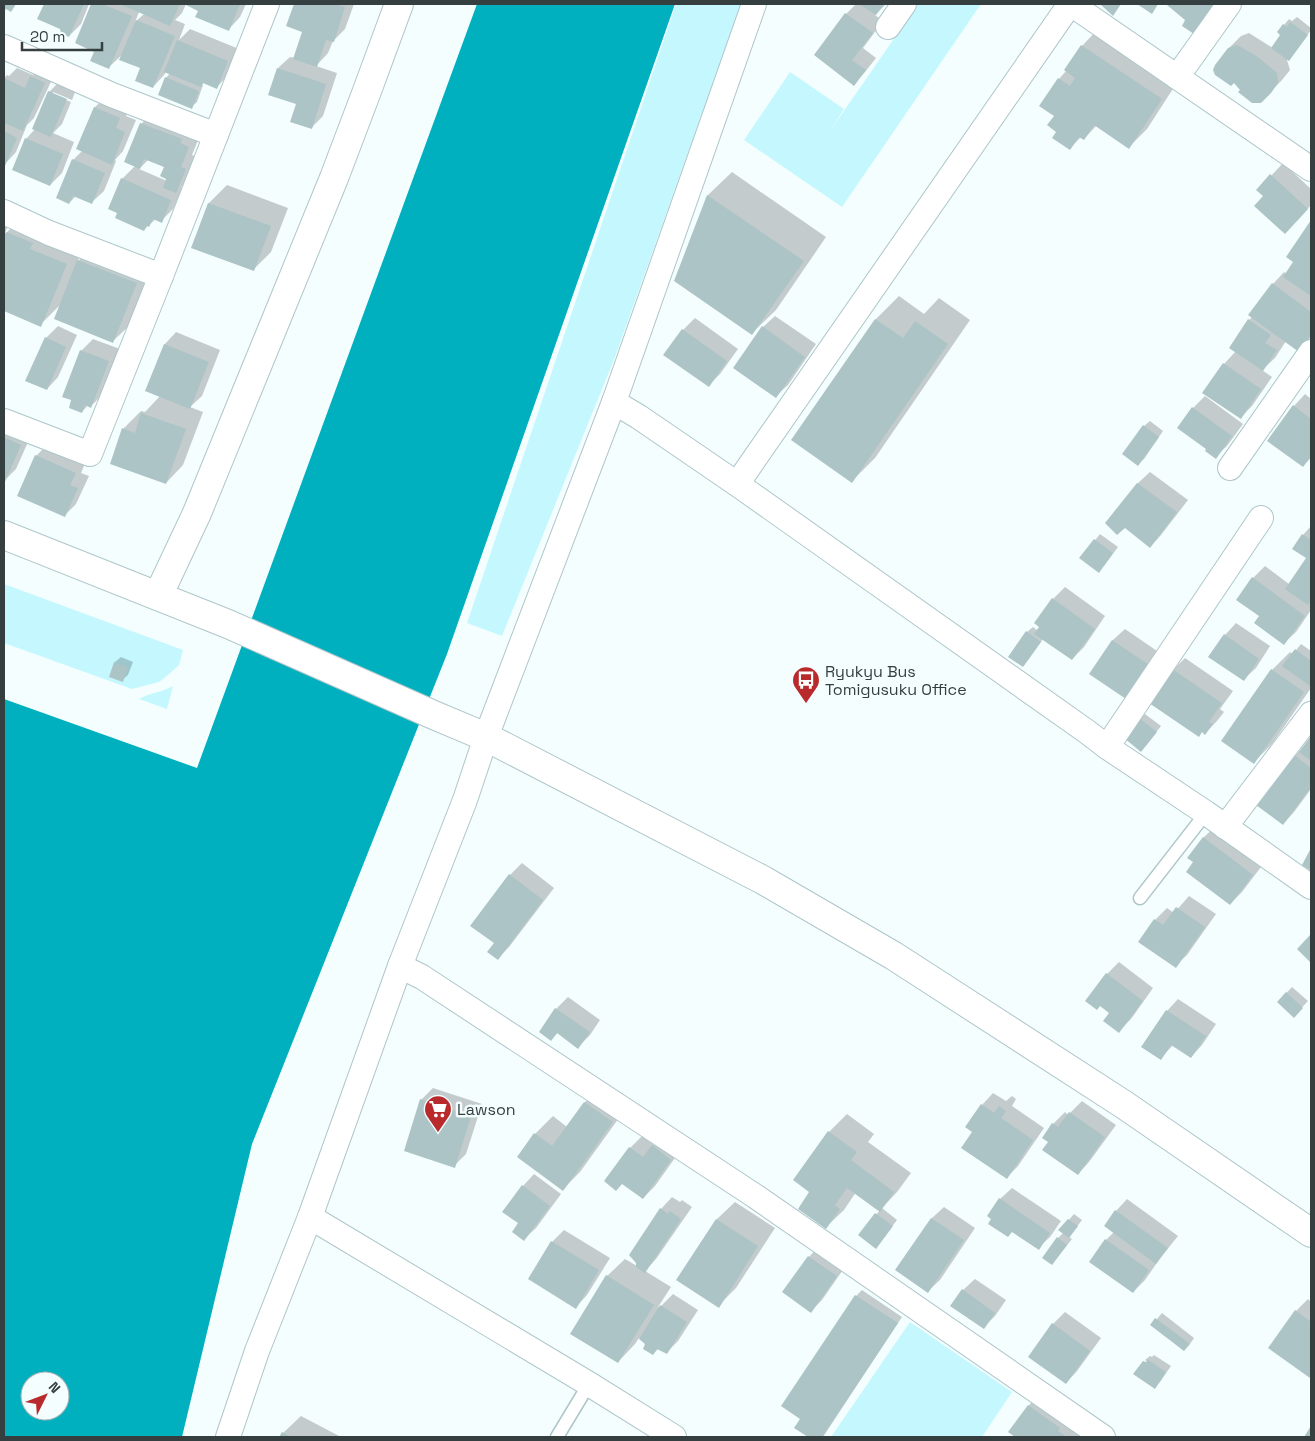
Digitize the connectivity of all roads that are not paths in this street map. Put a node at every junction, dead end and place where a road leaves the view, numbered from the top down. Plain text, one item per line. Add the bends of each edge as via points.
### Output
1 (267, 4) edge
2 (399, 4) edge
3 (754, 4) edge
4 (904, 4) edge
5 (1070, 4) edge
6 (1229, 4) edge
7 (888, 27) dead end
8 (4, 47) edge
9 (1177, 77) junction
10 (216, 135) junction
11 (1311, 169) edge
12 (4, 212) edge
13 (161, 276) junction
14 (1311, 352) edge
15 (614, 402) junction
16 (4, 421) edge
17 (1230, 468) dead end
18 (737, 484) junction
19 (1261, 518) dead end
20 (4, 535) edge
21 (158, 596) junction
22 (1311, 714) edge
23 (486, 737) junction
24 (1107, 748) junction
25 (1215, 820) junction
26 (1311, 887) edge
27 (1140, 898) dead end
28 (400, 966) junction
29 (310, 1217) junction
30 (1311, 1233) edge
31 (589, 1384) junction
32 (228, 1437) edge
33 (557, 1437) edge
34 (674, 1437) edge
35 (1103, 1437) edge

1 - 10 street
2 - 21 street via 334,178 197,513
3 - 15 street
4 - 7 street
5 - 9 street
5 - 18 street
6 - 9 street
8 - 10 street via 112,95
9 - 11 street
10 - 13 street
12 - 13 street
13 - 16 street via 90,454
14 - 17 street
15 - 18 street
15 - 23 street
18 - 24 street
19 - 24 street
20 - 21 street
21 - 23 street
22 - 25 street
23 - 28 street
23 - 30 street via 763,880 894,956 1123,1104
24 - 25 street
25 - 26 street
25 - 27 lane
28 - 29 street
28 - 35 street via 422,977 754,1196
29 - 31 street
29 - 32 street via 257,1351
31 - 33 lane
31 - 34 street

